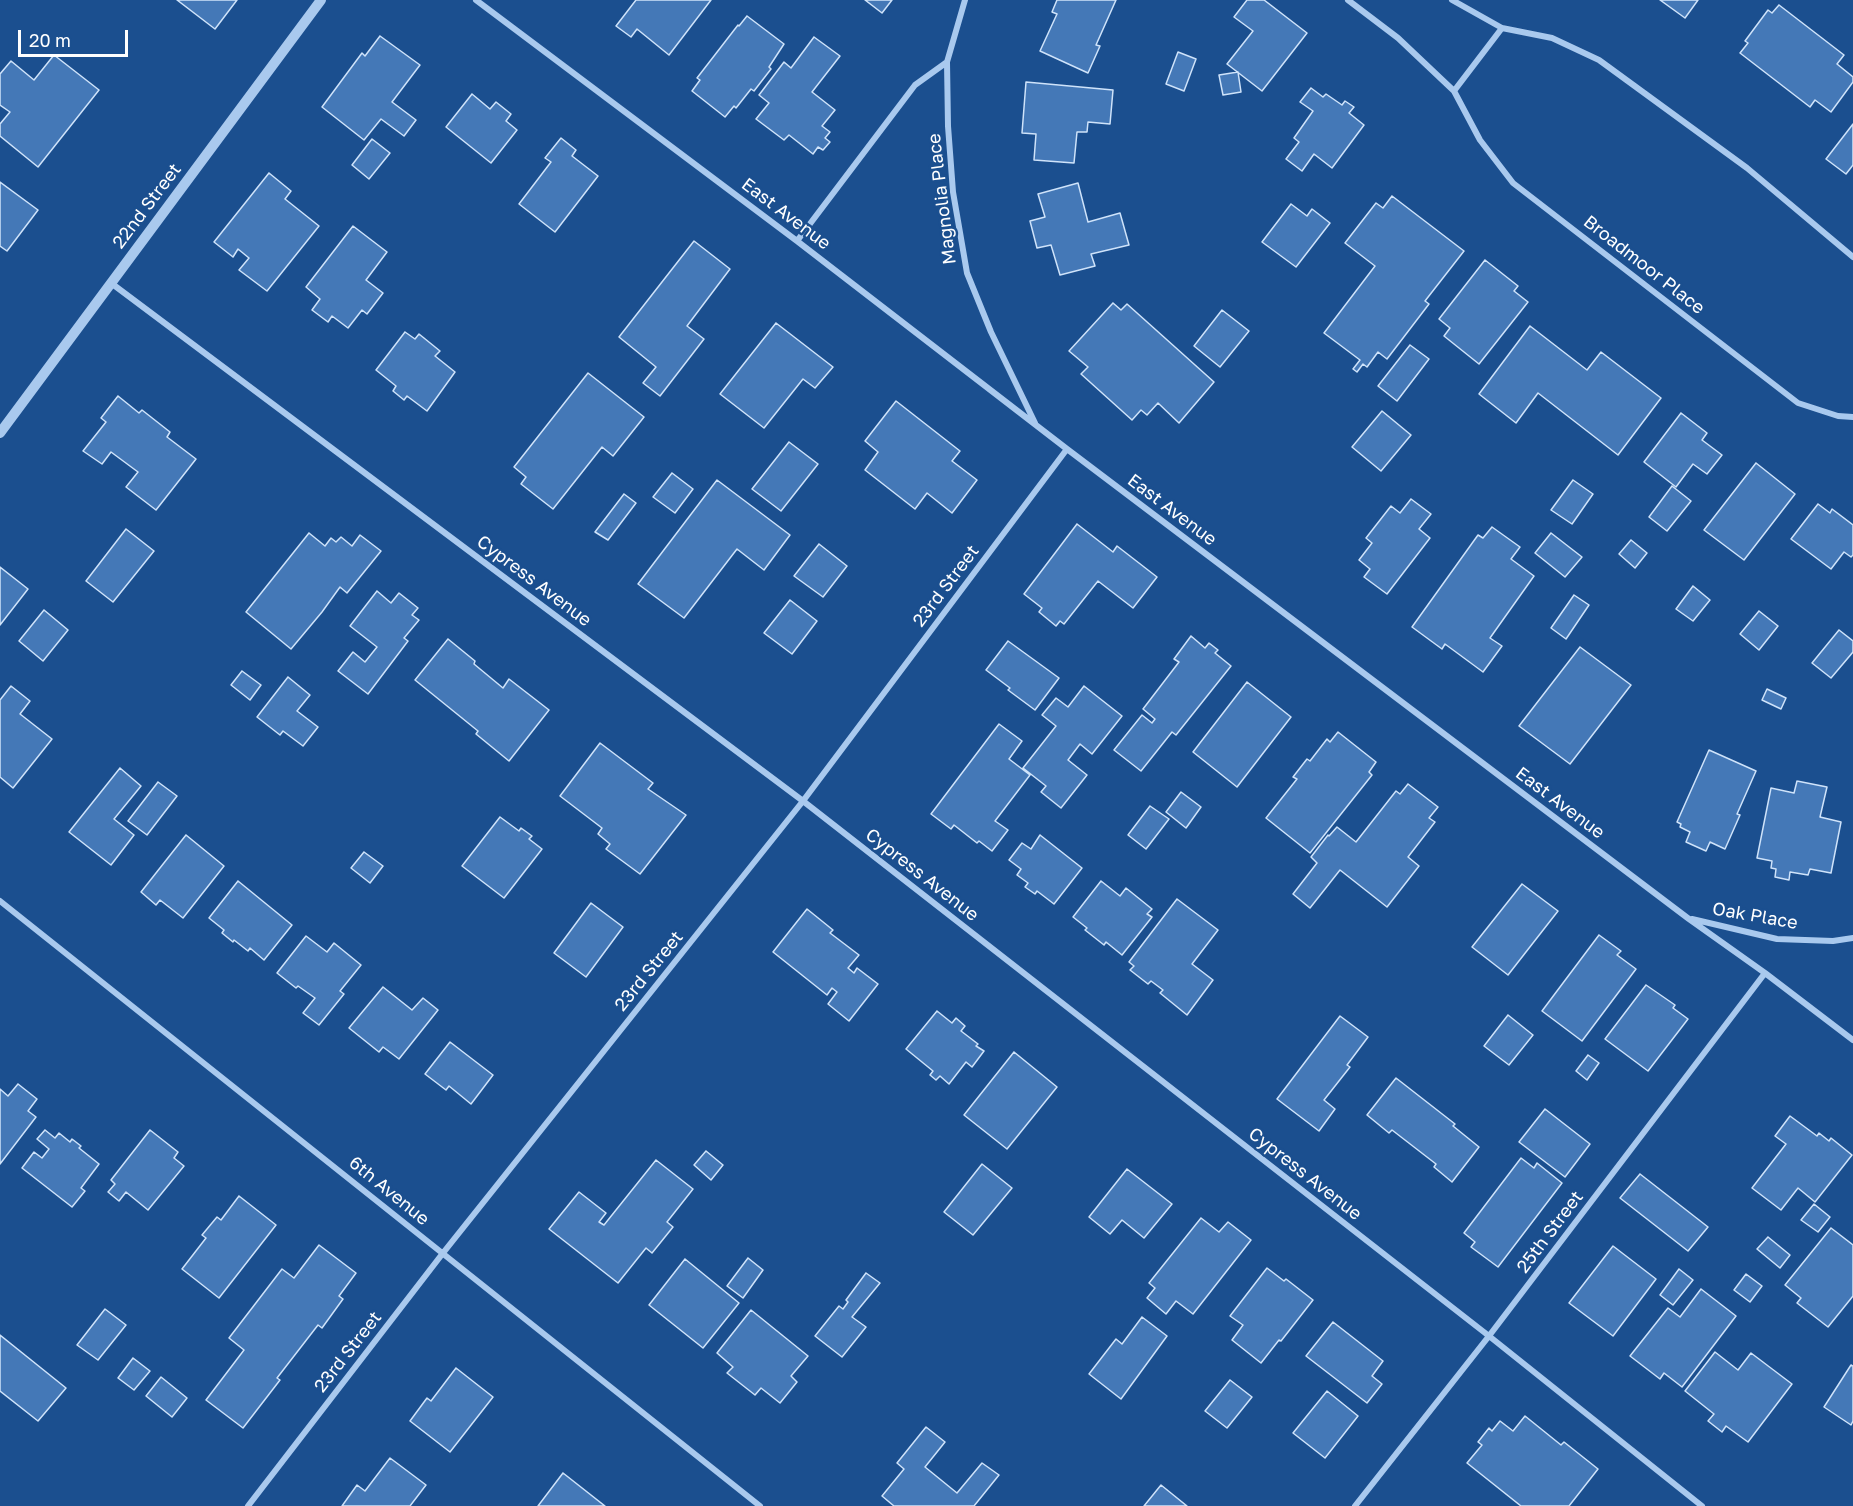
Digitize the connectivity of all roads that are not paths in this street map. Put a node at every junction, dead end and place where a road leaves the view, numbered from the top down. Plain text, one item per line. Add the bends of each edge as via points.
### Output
1 (321, 0) edge
2 (476, 0) edge
3 (965, 0) edge
4 (1348, 0) edge
5 (1452, 0) edge
6 (1502, 28) junction
7 (947, 62) junction
8 (1454, 91) junction
9 (797, 241) junction
10 (1853, 257) edge
11 (111, 283) junction
12 (1853, 417) edge
13 (1036, 425) junction
14 (0, 433) edge
15 (1067, 449) junction
16 (803, 801) junction
17 (0, 900) edge
18 (1689, 919) junction
19 (1853, 938) edge
20 (1765, 973) junction
21 (1853, 1040) edge
22 (443, 1253) junction
23 (1489, 1336) junction
24 (248, 1506) edge
25 (760, 1506) edge
26 (1355, 1506) edge
27 (1702, 1506) edge

1 - 11 street, 22nd Street
2 - 9 street, East Avenue
3 - 7 street, Magnolia Place
4 - 8 street, Broadmoor Place via 1398,38
5 - 6 street
6 - 8 street
6 - 10 street via 1552,38 1599,60 1747,168
7 - 9 street via 915,85
7 - 13 street, Magnolia Place via 953,192 967,273
8 - 12 street, Broadmoor Place via 1480,140 1513,183 1798,403
9 - 13 street, East Avenue
11 - 14 street, 22nd Street
11 - 16 street, Cypress Avenue
13 - 15 street, East Avenue
15 - 16 street, 23rd Street
15 - 18 street, East Avenue
16 - 22 street, 23rd Street
16 - 23 street, Cypress Avenue
17 - 22 street, 6th Avenue
18 - 19 street, Oak Place via 1777,939
18 - 20 street, East Avenue
20 - 21 street, East Avenue
20 - 23 street, 25th Street
22 - 24 street, 23rd Street
22 - 25 street, 6th Avenue
23 - 26 street, 25th Street
23 - 27 street, Cypress Avenue

